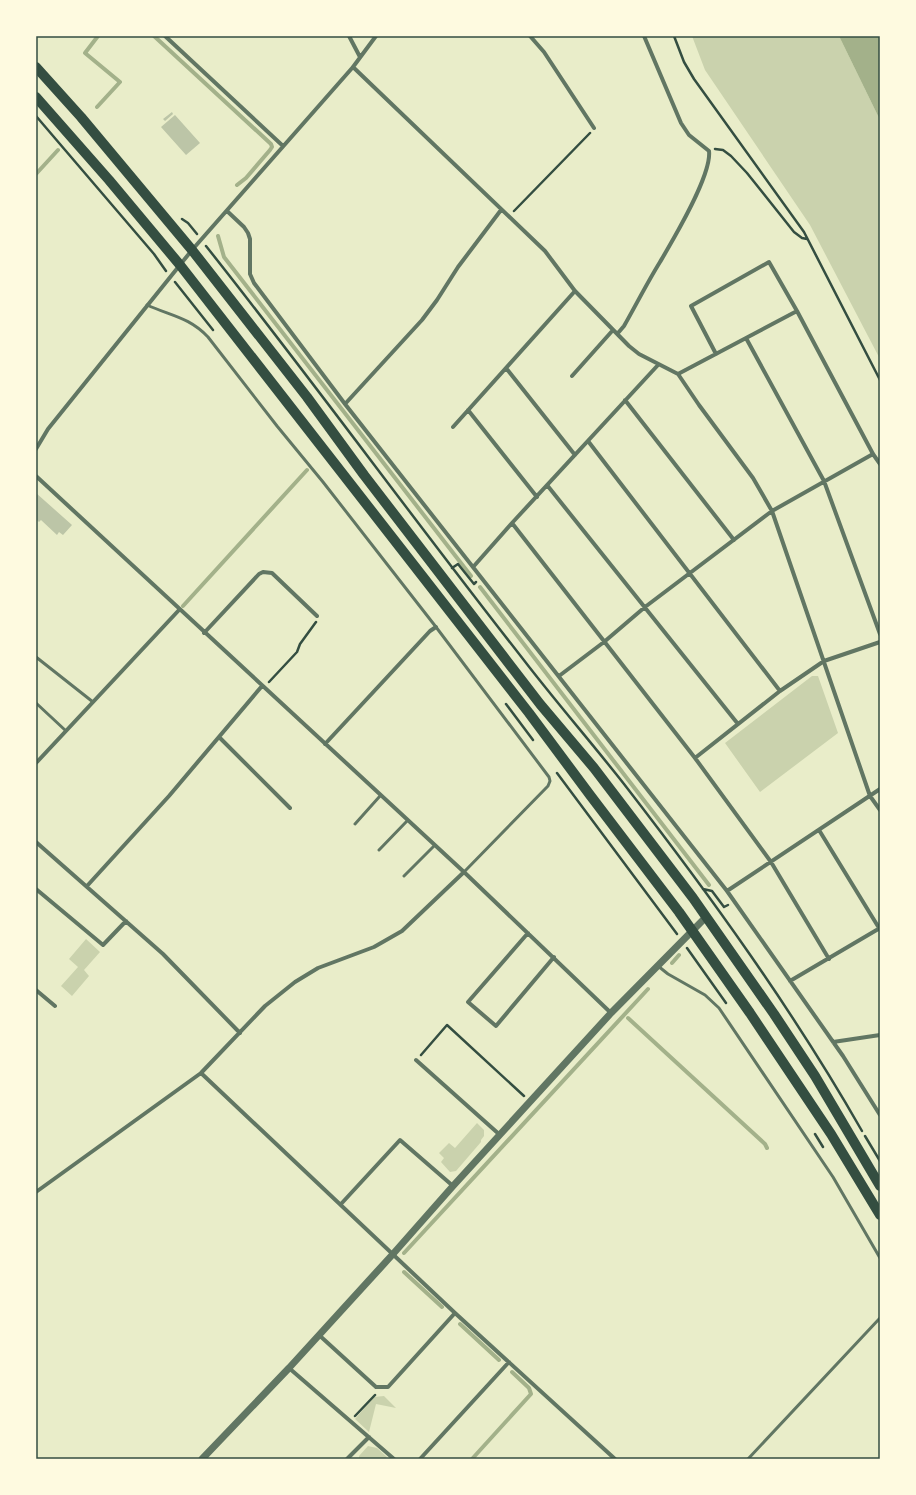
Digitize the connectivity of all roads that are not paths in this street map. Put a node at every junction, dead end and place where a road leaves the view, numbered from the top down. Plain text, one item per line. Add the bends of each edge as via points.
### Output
1 (165, 36) edge
2 (349, 36) edge
3 (376, 36) edge
4 (530, 36) edge
5 (644, 36) edge
6 (360, 57) junction
7 (36, 67) edge
8 (353, 67) junction
9 (36, 97) edge
10 (594, 128) road end
11 (283, 146) junction
12 (501, 210) junction
13 (227, 212) junction
14 (192, 250) junction
15 (180, 265) junction
16 (575, 291) junction
17 (147, 305) junction
18 (797, 311) junction
19 (613, 330) junction
20 (618, 333) junction
21 (746, 338) junction
22 (716, 354) junction
23 (658, 365) junction
24 (506, 368) junction
25 (678, 374) junction
26 (572, 376) dead end
27 (625, 400) junction
28 (345, 404) junction
29 (468, 410) junction
30 (453, 427) dead end
31 (588, 441) junction
32 (36, 449) edge
33 (873, 454) junction
34 (575, 455) junction
35 (880, 464) edge
36 (36, 476) edge
37 (824, 481) junction
38 (547, 485) junction
39 (537, 497) junction
40 (772, 511) junction
41 (512, 523) junction
42 (734, 540) junction
43 (474, 566) junction
44 (690, 573) junction
45 (644, 607) junction
46 (179, 610) junction
47 (318, 616) road end
48 (436, 627) junction
49 (204, 633) junction
50 (880, 634) edge
51 (604, 642) junction
52 (880, 642) edge
53 (36, 657) edge
54 (824, 662) junction
55 (559, 676) junction
56 (262, 686) junction
57 (780, 691) junction
58 (93, 702) junction
59 (36, 703) edge
60 (738, 724) junction
61 (65, 730) junction
62 (219, 737) junction
63 (325, 744) junction
64 (695, 758) junction
65 (36, 763) edge
66 (880, 789) edge
67 (380, 796) junction
68 (870, 796) junction
69 (290, 808) dead end
70 (880, 810) edge
71 (407, 821) junction
72 (355, 824) dead end
73 (818, 830) junction
74 (36, 842) edge
75 (434, 846) junction
76 (379, 850) dead end
77 (771, 862) junction
78 (464, 872) junction
79 (404, 876) dead end
80 (87, 886) junction
81 (36, 889) edge
82 (727, 891) junction
83 (706, 917) junction
84 (126, 921) junction
85 (879, 928) edge
86 (692, 931) junction
87 (528, 933) junction
88 (554, 957) junction
89 (829, 959) junction
90 (658, 966) junction
91 (790, 981) junction
92 (36, 990) edge
93 (55, 1006) dead end
94 (611, 1013) junction
95 (240, 1033) junction
96 (880, 1035) edge
97 (833, 1042) junction
98 (416, 1060) road end
99 (201, 1074) junction
100 (880, 1116) edge
101 (500, 1135) junction
102 (453, 1186) junction
103 (880, 1186) edge
104 (36, 1192) edge
105 (341, 1204) junction
106 (880, 1215) edge
107 (394, 1254) junction
108 (880, 1258) edge
109 (455, 1313) junction
110 (880, 1318) edge
111 (318, 1335) junction
112 (509, 1362) junction
113 (289, 1368) junction
114 (369, 1437) junction
115 (205, 1458) edge
116 (347, 1459) edge
117 (394, 1459) edge
118 (420, 1459) edge
119 (615, 1459) edge
120 (748, 1459) edge

1 - 11 street
2 - 6 street
3 - 6 street
4 - 10 street via 544,52
5 - 20 street via 681,123 689,135 709,151 709,162 681,226
6 - 8 street
7 - 14 highway
8 - 11 street
8 - 12 street
9 - 15 highway
11 - 13 street
12 - 16 street via 545,251
12 - 28 street via 422,320
13 - 14 street
13 - 28 street via 248,233 250,274 254,283
14 - 15 street
14 - 83 highway via 308,397 364,475 540,704 594,768
15 - 17 street
15 - 86 highway via 525,707
16 - 19 street
16 - 24 street
17 - 32 street via 48,429
17 - 48 lane via 190,322 208,337
18 - 21 street
18 - 22 street via 770,262 691,306
18 - 33 street
19 - 20 street
19 - 26 street
20 - 23 street via 638,354
21 - 22 street
21 - 37 street
22 - 25 street
23 - 25 street
23 - 27 street
24 - 29 street
24 - 34 street
25 - 40 street via 753,478
27 - 31 street
27 - 42 street
28 - 43 street
29 - 30 street
29 - 39 street
31 - 34 street
31 - 44 street
33 - 35 street
33 - 37 street
34 - 38 street
36 - 46 street
37 - 40 street
37 - 50 street
38 - 39 street
38 - 45 street
39 - 41 street
40 - 42 street
40 - 54 street
41 - 43 street
41 - 51 street
42 - 44 street
43 - 55 street
44 - 45 street
44 - 57 street
45 - 51 street
45 - 60 street
46 - 49 street
46 - 58 street
47 - 49 street via 272,573 263,572
48 - 63 street
48 - 78 lane via 550,777 548,786
49 - 56 street
51 - 55 street
51 - 64 street
52 - 54 street
53 - 58 lane
54 - 57 street
54 - 68 street
55 - 82 street
56 - 62 street
56 - 63 street
57 - 60 street
58 - 61 street
59 - 61 lane
60 - 64 street
61 - 65 street
62 - 69 street
62 - 80 street
63 - 67 street
64 - 77 street
66 - 68 street
67 - 71 street
67 - 72 lane
68 - 70 street
68 - 73 street
71 - 75 street
71 - 76 lane
73 - 77 street
73 - 85 street
74 - 80 street
75 - 78 street
75 - 79 lane
77 - 82 street
77 - 89 street
78 - 87 street
78 - 95 street via 402,931 374,947 318,968 295,982 264,1006
80 - 84 street
81 - 84 street via 103,945
82 - 91 street
83 - 86 street
83 - 103 highway via 815,1076
84 - 95 street via 163,954
85 - 89 street
86 - 90 street
86 - 106 highway via 831,1134
87 - 88 street
87 - 88 street via 468,1002 496,1026
88 - 94 street
89 - 91 street
90 - 94 street
90 - 108 lane via 705,995 719,1008 833,1178
91 - 97 street
92 - 93 street
94 - 101 street
95 - 99 street
96 - 97 street
97 - 100 street
98 - 101 street
99 - 104 street
99 - 105 street
101 - 102 street
102 - 105 street via 400,1140
102 - 107 street
105 - 107 street
107 - 109 street
107 - 111 street
109 - 111 street via 388,1387 376,1387
109 - 112 street
110 - 120 lane
111 - 113 street
112 - 118 street
112 - 119 street
113 - 114 street
113 - 115 street
114 - 116 street
114 - 117 street

